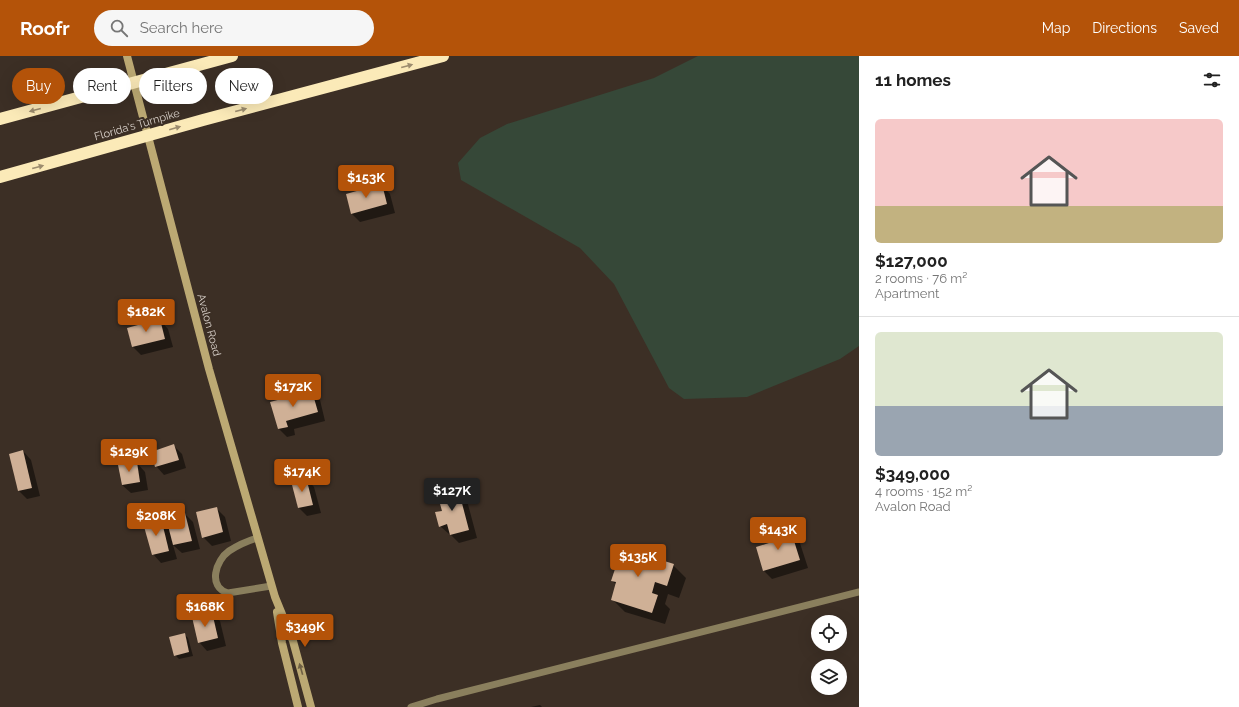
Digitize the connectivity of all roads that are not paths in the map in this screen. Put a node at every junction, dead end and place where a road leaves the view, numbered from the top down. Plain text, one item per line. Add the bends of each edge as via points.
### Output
1 (126, 56) edge
2 (232, 56) edge
3 (443, 56) edge
4 (0, 119) edge
5 (0, 177) edge
6 (257, 538) junction
7 (272, 586) junction
8 (859, 592) edge
9 (275, 597) junction
10 (298, 707) edge
11 (311, 707) edge
12 (411, 707) edge

1 - 6 main road, Avalon Road
2 -> 4 highway
5 -> 3 highway, Florida's Turnpike
6 - 7 main road, Avalon Road
6 - 7 lane via 244,542 220,558 214,577 217,585 228,593
7 - 9 main road, Avalon Road
8 - 12 lane
9 - 10 main road, Avalon Road via 282,643
11 -> 9 main road, Avalon Road via 293,641

